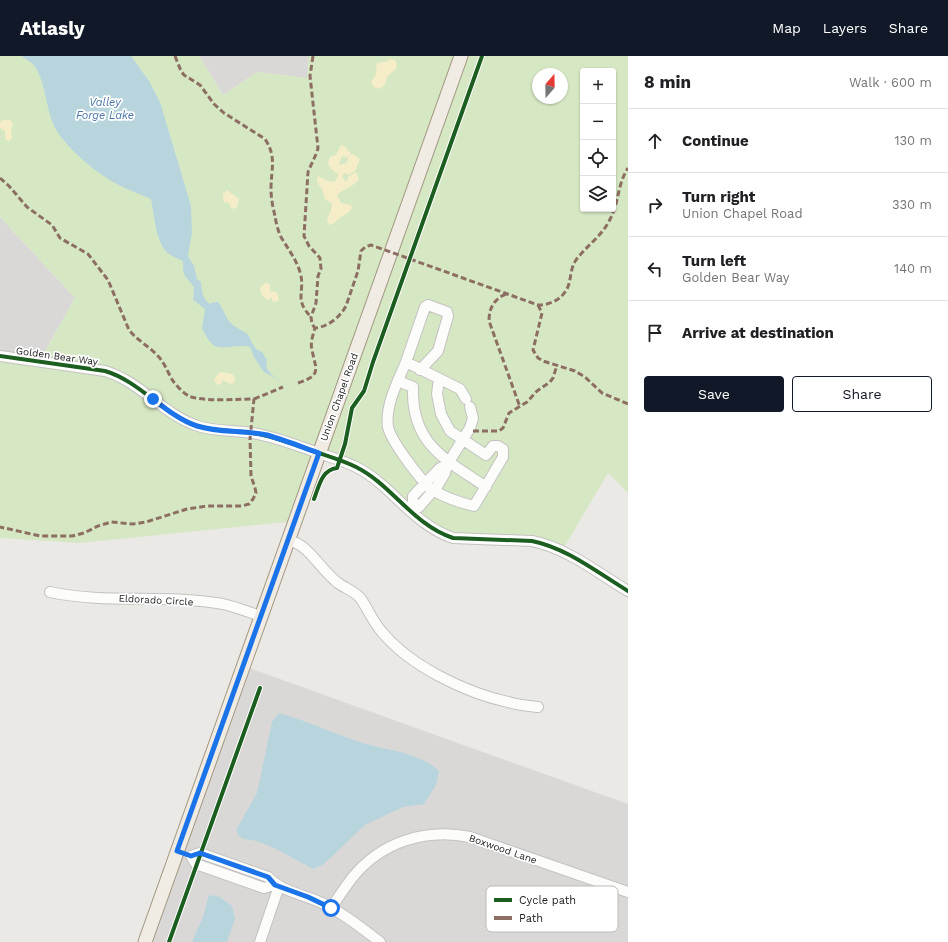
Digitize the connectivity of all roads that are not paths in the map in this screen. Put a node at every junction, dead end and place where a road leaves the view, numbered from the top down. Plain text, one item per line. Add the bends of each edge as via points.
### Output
1 (460, 56) edge
2 (0, 356) edge
3 (406, 362) junction
4 (420, 370) junction
5 (439, 379) junction
6 (398, 381) junction
7 (463, 440) junction
8 (319, 453) junction
9 (486, 455) junction
10 (448, 464) junction
11 (499, 464) junction
12 (425, 484) junction
13 (486, 487) junction
14 (434, 491) junction
15 (410, 507) junction
16 (288, 539) junction
17 (628, 591) edge
18 (50, 592) dead end
19 (261, 616) junction
20 (538, 707) dead end
21 (177, 851) junction
22 (277, 886) junction
23 (611, 886) edge
24 (618, 889) edge
25 (628, 892) edge
26 (331, 908) junction
27 (145, 942) edge
28 (260, 942) edge
29 (380, 942) edge

1 - 8 main road, Union Chapel Road
2 - 8 street, Golden Bear Way via 113,373 170,412 197,426 267,435
3 - 4 street
3 - 4 street via 425,308 428,305 447,312 438,352
3 - 6 street
4 - 5 street
5 - 7 street via 437,394 441,414 450,431
5 - 7 street via 460,389 474,418
6 - 10 street via 413,388 412,401 419,428 434,450
6 - 12 street via 388,410 388,428 400,451
7 - 9 street
7 - 10 street
8 - 15 street, Golden Bear Way via 356,467
8 - 16 main road, Union Chapel Road
9 - 11 street
9 - 11 street via 493,446 503,449 503,457
10 - 12 street via 440,468
10 - 13 street
10 - 14 street via 446,473
11 - 13 street
12 - 14 street
12 - 15 street via 412,496
13 - 14 street via 474,506 457,502
14 - 15 street via 419,507
15 - 17 street, Golden Bear Way via 430,528 453,538 532,541 554,547
16 - 19 main road, Union Chapel Road
16 - 20 street via 304,547 337,582 360,597 382,633 414,660 442,678 472,692 509,703
18 - 19 street, Eldorado Circle via 219,604
19 - 21 main road, Union Chapel Road
21 - 22 street via 191,856 200,853 268,877
21 - 27 main road, Union Chapel Road
22 - 26 street
22 - 28 street
23 - 26 street, Boxwood Lane via 470,837 436,834 411,838 378,853 353,877
24 - 25 street, Boxwood Lane
26 - 29 street

